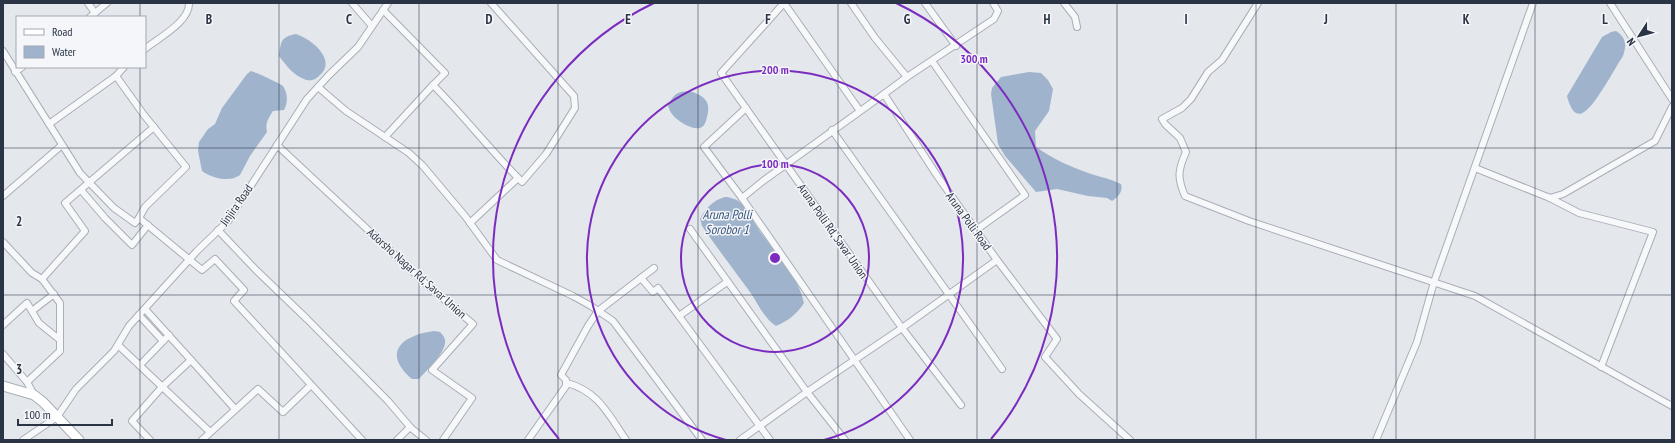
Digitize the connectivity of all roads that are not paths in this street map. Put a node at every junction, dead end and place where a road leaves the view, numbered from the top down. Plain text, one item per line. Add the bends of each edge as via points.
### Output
1 (88, 3) edge
2 (107, 3) edge
3 (189, 3) edge
4 (352, 3) edge
5 (388, 3) edge
6 (491, 3) edge
7 (784, 3) edge
8 (851, 3) edge
9 (925, 3) edge
10 (992, 3) edge
11 (1064, 3) edge
12 (1258, 3) edge
13 (1533, 3) edge
14 (1610, 3) edge
15 (383, 10) junction
16 (93, 15) edge
17 (372, 26) junction
18 (1076, 27) dead end
19 (956, 46) junction
20 (146, 48) edge
21 (3, 51) edge
22 (932, 60) junction
23 (21, 68) edge
24 (123, 68) edge
25 (16, 72) junction
26 (116, 76) junction
27 (907, 77) junction
28 (433, 85) junction
29 (318, 87) junction
30 (884, 94) junction
31 (1672, 99) edge
32 (1672, 107) edge
33 (746, 108) junction
34 (860, 111) junction
35 (49, 124) junction
36 (154, 127) junction
37 (832, 130) junction
38 (385, 138) junction
39 (62, 145) junction
40 (277, 145) junction
41 (786, 164) junction
42 (1475, 168) junction
43 (518, 178) junction
44 (90, 183) junction
45 (81, 190) junction
46 (3, 196) edge
47 (1548, 197) junction
48 (742, 198) junction
49 (139, 218) junction
50 (470, 223) junction
51 (148, 225) junction
52 (690, 229) dead end
53 (218, 230) junction
54 (976, 230) junction
55 (3, 242) edge
56 (190, 259) junction
57 (998, 260) junction
58 (654, 268) dead end
59 (641, 278) junction
60 (42, 279) junction
61 (727, 282) junction
62 (1434, 282) junction
63 (54, 294) junction
64 (949, 294) junction
65 (145, 309) junction
66 (32, 311) junction
67 (598, 311) junction
68 (139, 315) junction
69 (679, 316) junction
70 (3, 325) edge
71 (902, 328) junction
72 (169, 335) junction
73 (60, 340) junction
74 (163, 341) junction
75 (118, 345) junction
76 (3, 354) edge
77 (191, 360) junction
78 (853, 360) junction
79 (140, 365) junction
80 (1601, 367) junction
81 (1002, 369) dead end
82 (27, 382) junction
83 (567, 384) junction
84 (311, 385) junction
85 (3, 386) edge
86 (162, 387) junction
87 (807, 392) junction
88 (34, 395) junction
89 (961, 405) dead end
90 (1672, 406) edge
91 (235, 408) junction
92 (57, 417) junction
93 (410, 427) junction
94 (759, 427) junction
95 (210, 432) junction
96 (23, 440) edge
97 (79, 440) edge
98 (150, 440) edge
99 (202, 440) edge
100 (362, 440) edge
101 (397, 440) edge
102 (426, 440) edge
103 (444, 440) edge
104 (528, 440) edge
105 (626, 440) edge
106 (702, 440) edge
107 (740, 440) edge
108 (770, 440) edge
109 (845, 440) edge
110 (910, 440) edge
111 (1130, 440) edge
112 (1376, 440) edge

1 - 16 street
2 - 16 street
3 - 20 street via 180,23
4 - 17 street
5 - 15 street, Jinjira Road
6 - 43 street via 574,96 575,108 546,154 522,182
7 - 33 street, Aruna Polli Rd, Savar Union via 721,74
7 - 34 street
8 - 27 street
9 - 19 street
10 - 19 street via 998,11 994,19
11 - 18 street via 1075,17
12 - 62 street via 1222,60 1208,72 1191,99 1182,108 1162,119 1180,138 1186,152 1179,168 1179,178 1185,196 1249,221
13 - 42 street
14 - 31 street
15 - 17 street, Jinjira Road
15 - 28 street via 445,73
17 - 29 street, Jinjira Road via 358,47
19 - 22 street
21 - 25 street
22 - 27 street
22 - 54 street via 1025,195
23 - 25 street
24 - 26 street
25 - 35 street
26 - 35 street
26 - 36 street
27 - 30 street
28 - 38 street
28 - 43 street
29 - 38 street via 346,111
29 - 40 street, Jinjira Road via 307,99
30 - 34 street
30 - 54 street, Aruna Polli Road
32 - 47 street via 1655,141 1563,194
33 - 41 street, Aruna Polli Rd, Savar Union
33 - 48 street via 704,147
34 - 37 street
35 - 39 street
36 - 44 street
36 - 49 street via 186,167 145,207
37 - 41 street
37 - 64 street
38 - 50 street via 409,153 423,166
39 - 44 street via 80,173
39 - 46 street
40 - 53 street, Jinjira Road via 228,221
40 - 103 street, Adorsho Nagar Rd, Savar Union via 473,324 432,370 472,398
41 - 48 street
41 - 71 street, Aruna Polli Rd, Savar Union
42 - 47 street
42 - 62 street
43 - 50 street
44 - 45 street
44 - 49 street via 114,208 135,223
45 - 51 street via 132,245
45 - 60 street via 65,203 85,231
47 - 80 street via 1579,213 1653,232
48 - 78 street
49 - 51 street
50 - 67 street via 497,260
51 - 56 street
52 - 61 street
53 - 56 street, Jinjira Road
53 - 93 street via 388,401
54 - 57 street, Aruna Polli Road
55 - 60 street via 32,273
56 - 65 street, Jinjira Road
56 - 84 street via 202,270 215,259 244,290 234,301
57 - 64 street, Aruna Polli Road
57 - 111 street via 1057,339 1045,357 1079,394
58 - 59 street
59 - 67 street
59 - 69 street via 653,292 658,288
60 - 63 street
61 - 69 street
61 - 87 street
62 - 80 street via 1475,296
62 - 112 street via 1417,342
63 - 66 street
63 - 73 street via 60,303
64 - 71 street, Aruna Polli Road
64 - 81 street
65 - 68 street, Jinjira Road
65 - 72 street
66 - 70 street via 27,303
66 - 73 street via 39,323
67 - 83 street via 561,375
67 - 106 street via 613,321
68 - 74 street
68 - 75 street, Jinjira Road
69 - 94 street
71 - 78 street, Aruna Polli Road
71 - 89 street, Aruna Polli Rd, Savar Union
72 - 74 street
72 - 77 street
73 - 82 street via 60,351
74 - 79 street
75 - 79 street
75 - 92 street, Jinjira Road via 76,389
76 - 82 street
77 - 86 street
77 - 91 street
78 - 87 street, Aruna Polli Road
78 - 110 street
79 - 86 street
80 - 90 street
82 - 88 street
83 - 104 street
83 - 105 street via 581,387 594,397 605,408
84 - 91 street via 283,412 258,389
84 - 100 street
85 - 88 main road
86 - 95 street
86 - 98 street via 132,421
87 - 94 street, Aruna Polli Road
87 - 109 street
88 - 92 main road
91 - 95 street
92 - 96 street
92 - 97 main road
93 - 101 street
93 - 102 street
94 - 107 street, Aruna Polli Road
94 - 108 street
95 - 99 street

